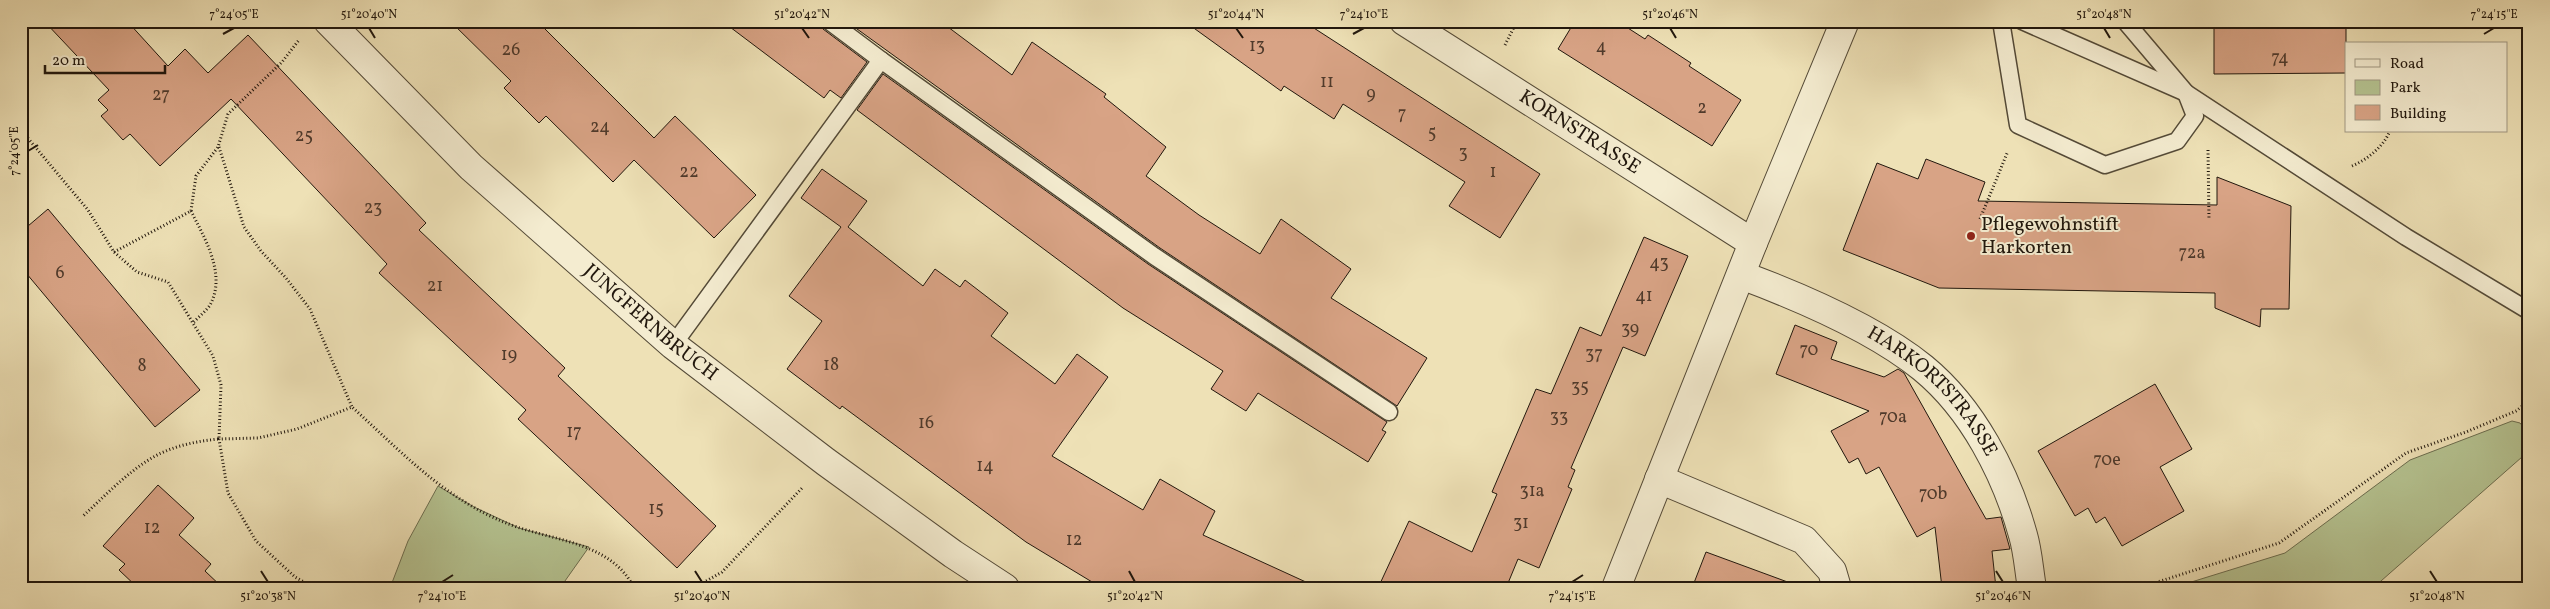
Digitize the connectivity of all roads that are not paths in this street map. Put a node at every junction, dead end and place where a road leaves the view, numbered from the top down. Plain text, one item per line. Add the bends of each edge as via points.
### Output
1 (328, 21) edge
2 (829, 21) edge
3 (1404, 21) edge
4 (1845, 21) edge
5 (2001, 21) edge
6 (2125, 21) edge
7 (2028, 22) edge
8 (881, 60) junction
9 (2186, 93) junction
10 (1753, 244) junction
11 (1741, 275) junction
12 (2529, 311) edge
13 (673, 345) junction
14 (1389, 412) dead end
15 (1659, 479) junction
16 (1005, 588) edge
17 (1616, 588) edge
18 (1837, 588) edge
19 (2032, 588) edge

1 - 13 street, JUNGFERNBRUCH via 471,167
2 - 8 lane
3 - 10 street, KORNSTRASSE
4 - 10 street
5 - 9 lane via 2018,125 2105,165 2177,141 2195,116
6 - 9 lane
7 - 9 lane
8 - 13 lane
8 - 14 lane via 1154,256
9 - 12 lane via 2406,237
10 - 11 street
11 - 15 street
11 - 19 street, HARKORTSTRASSE via 1795,295 1887,342 1924,368 1961,406 1984,441 2007,491 2023,536
13 - 16 street, JUNGFERNBRUCH via 826,462
15 - 17 street
15 - 18 street via 1804,540 1832,571

